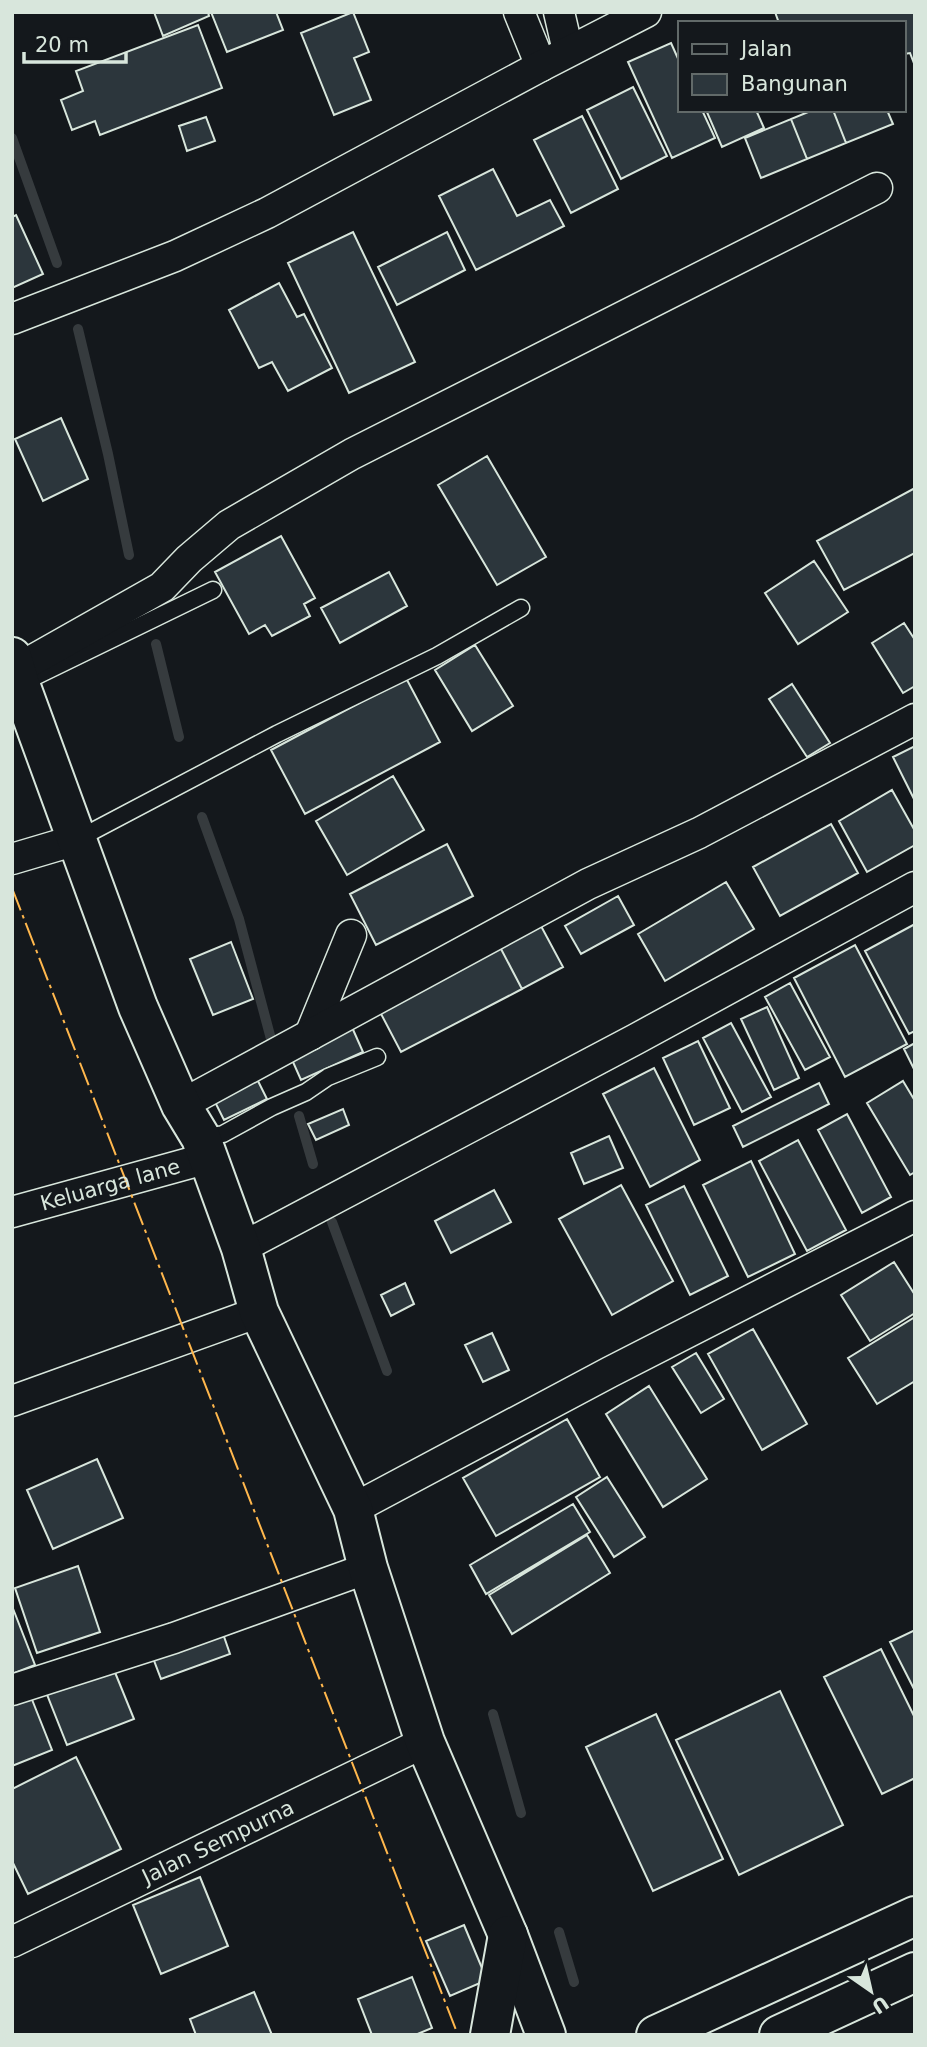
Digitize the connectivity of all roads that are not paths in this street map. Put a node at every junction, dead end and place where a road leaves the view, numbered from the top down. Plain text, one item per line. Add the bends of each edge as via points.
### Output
1 (519, 12) edge
2 (559, 12) edge
3 (646, 12) edge
4 (568, 51) junction
5 (541, 66) junction
6 (877, 188) dead end
7 (12, 319) edge
8 (213, 590) dead end
9 (521, 608) dead end
10 (16, 670) edge
11 (915, 719) edge
12 (76, 840) junction
13 (12, 859) edge
14 (915, 887) edge
15 (351, 935) dead end
16 (310, 1035) junction
17 (377, 1057) dead end
18 (181, 1105) junction
19 (205, 1148) junction
20 (12, 1212) edge
21 (915, 1216) edge
22 (241, 1248) junction
23 (260, 1312) junction
24 (12, 1401) edge
25 (353, 1509) junction
26 (368, 1568) junction
27 (12, 1690) edge
28 (425, 1742) junction
29 (915, 1916) edge
30 (508, 1935) junction
31 (12, 1942) edge
32 (915, 1972) edge
33 (490, 2035) edge
34 (546, 2035) edge
35 (656, 2035) edge
36 (779, 2035) edge

1 - 5 street
2 - 4 street
3 - 4 street
4 - 5 street
5 - 7 street via 267,214 175,256
6 - 10 street via 352,454 229,525 162,587
8 - 10 lane
9 - 12 lane via 437,656
10 - 12 street
11 - 16 street via 699,833 588,884
12 - 13 street
12 - 18 street via 138,1007
14 - 22 street
15 - 16 street
16 - 18 street
17 - 19 lane via 328,1077
18 - 19 street
19 - 20 street, Keluarga lane
19 - 22 street
21 - 25 street
22 - 23 street
23 - 24 street
23 - 25 street
25 - 26 street
26 - 27 street
26 - 28 street
28 - 30 street
28 - 31 street, Jalan Sempurna
29 - 35 street
30 - 33 street
30 - 34 street
32 - 36 street

